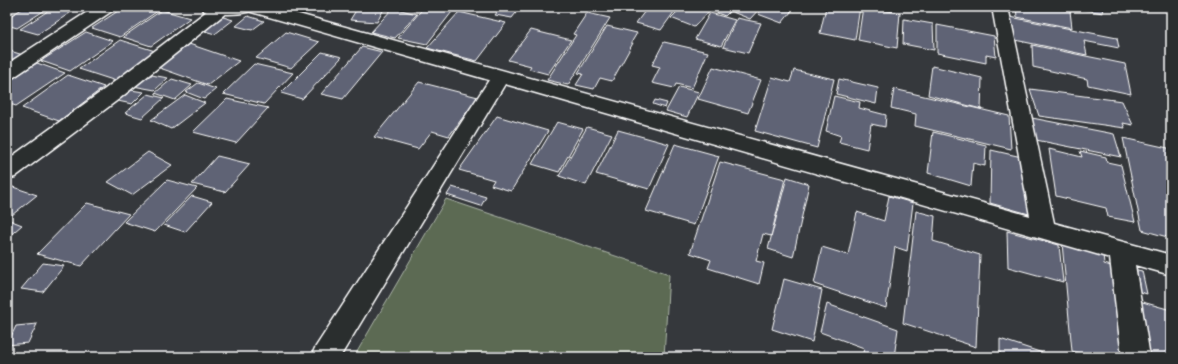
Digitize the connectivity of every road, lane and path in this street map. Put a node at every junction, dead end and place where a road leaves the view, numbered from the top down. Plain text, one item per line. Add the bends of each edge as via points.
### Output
1 (106, 7) edge
2 (246, 7) edge
3 (254, 7) edge
4 (1000, 7) edge
5 (215, 8) edge
6 (7, 73) edge
7 (501, 76) junction
8 (7, 172) edge
9 (1044, 230) junction
10 (1121, 251) junction
11 (1171, 265) edge
12 (325, 357) edge
13 (1136, 357) edge

1 - 6 street
2 - 5 street
3 - 7 street
4 - 9 street
5 - 8 street via 112,94
7 - 9 street
7 - 12 street
9 - 10 street
10 - 11 street
10 - 13 street

